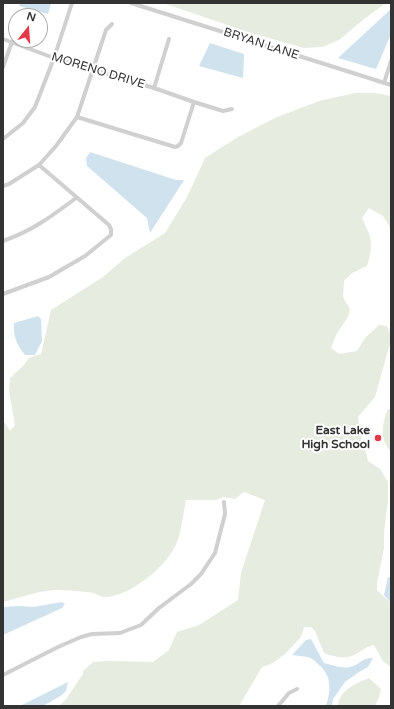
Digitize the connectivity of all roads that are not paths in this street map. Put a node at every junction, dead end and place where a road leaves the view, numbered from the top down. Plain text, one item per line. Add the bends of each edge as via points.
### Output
1 (72, 3) edge
2 (130, 3) edge
3 (112, 24) dead end
4 (169, 39) dead end
5 (10, 48) edge
6 (28, 48) edge
7 (54, 58) junction
8 (391, 61) edge
9 (3, 67) edge
10 (94, 70) junction
11 (384, 83) junction
12 (391, 85) edge
13 (154, 88) junction
14 (194, 102) junction
15 (232, 109) dead end
16 (77, 117) junction
17 (3, 139) edge
18 (39, 164) junction
19 (3, 186) edge
20 (76, 198) junction
21 (3, 241) edge
22 (3, 294) edge
23 (224, 502) dead end
24 (3, 675) edge
25 (297, 689) dead end
26 (278, 706) edge

1 - 7 street
2 - 11 street, BRYAN LANE
3 - 10 street via 106,30
4 - 13 street
5 - 9 street
6 - 7 street, MORENO DRIVE
7 - 10 street, MORENO DRIVE
7 - 17 street via 36,107 23,123
8 - 11 street
10 - 13 street, MORENO DRIVE
10 - 16 street
11 - 12 street, BRYAN LANE
13 - 14 street, MORENO DRIVE
14 - 15 street, MORENO DRIVE via 223,110
14 - 16 street via 181,143 174,147
16 - 18 street
18 - 19 street
18 - 20 street
20 - 21 street via 30,230
20 - 22 street via 109,225 111,235 85,256 49,277
23 - 24 street via 225,514 215,553 201,574 140,625 120,633 81,637
25 - 26 street via 289,693

